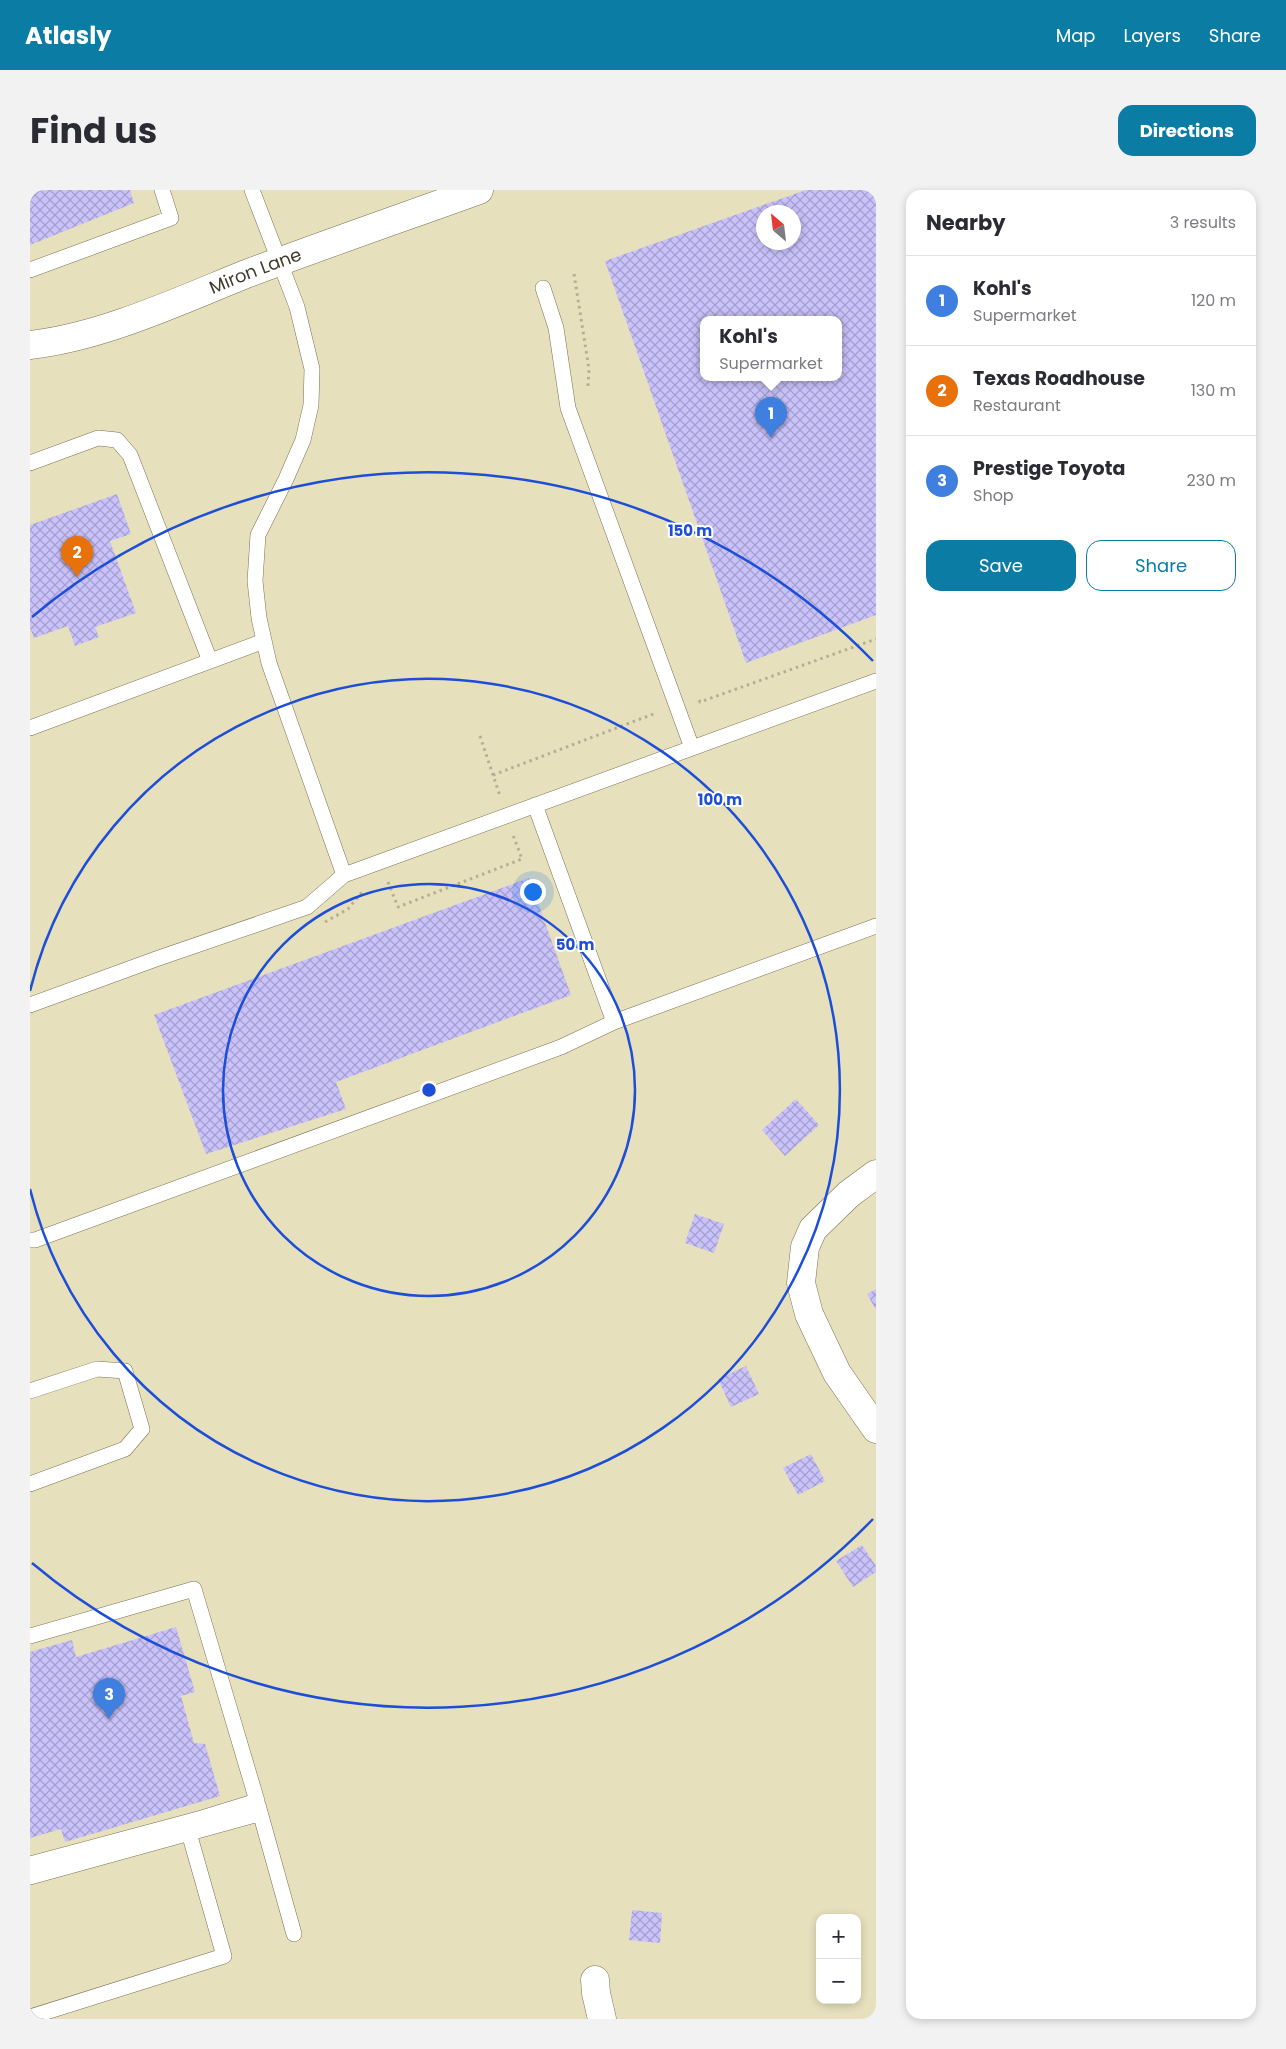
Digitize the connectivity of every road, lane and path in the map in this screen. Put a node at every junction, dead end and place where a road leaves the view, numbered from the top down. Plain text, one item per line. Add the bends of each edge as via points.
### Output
1 (162, 190) edge
2 (252, 190) edge
3 (479, 190) edge
4 (279, 262) junction
5 (30, 270) edge
6 (574, 274) dead end
7 (543, 288) dead end
8 (30, 345) edge
9 (588, 387) dead end
10 (30, 463) edge
11 (876, 639) edge
12 (264, 641) junction
13 (210, 661) junction
14 (876, 681) edge
15 (676, 704) junction
16 (30, 728) edge
17 (692, 748) junction
18 (493, 775) dead end
19 (535, 805) junction
20 (344, 875) junction
21 (876, 926) edge
22 (30, 1005) edge
23 (614, 1022) junction
24 (876, 1174) edge
25 (30, 1240) edge
26 (30, 1391) edge
27 (876, 1429) edge
28 (30, 1484) edge
29 (30, 1636) edge
30 (258, 1808) junction
31 (189, 1833) junction
32 (30, 1864) edge
33 (30, 1877) edge
34 (294, 1934) dead end
35 (595, 1980) dead end
36 (30, 2017) edge
37 (602, 2019) edge

1 - 5 lane via 171,218
2 - 4 lane
3 - 4 street, Miron Lane
4 - 8 street, Miron Lane via 119,324
4 - 12 lane via 297,307 312,369 310,405 303,440 258,535 255,581
6 - 9 path via 589,369
7 - 15 lane via 556,328 568,408
10 - 13 lane via 98,438 116,440 130,455
11 - 15 path via 700,702 697,695
12 - 13 lane
12 - 20 lane via 269,664
13 - 16 lane
14 - 17 lane
15 - 17 lane
15 - 18 path
17 - 19 lane
19 - 20 lane
19 - 23 lane
20 - 22 lane via 306,907
21 - 23 lane
23 - 25 lane via 561,1047
24 - 27 street via 849,1194 813,1229 805,1247 801,1283 809,1314 837,1372
26 - 28 lane via 97,1369 125,1370 142,1429 125,1449
29 - 30 lane via 194,1589
30 - 31 lane
30 - 32 lane via 193,1821
30 - 34 lane
31 - 33 lane
31 - 36 lane via 224,1956
35 - 37 street

